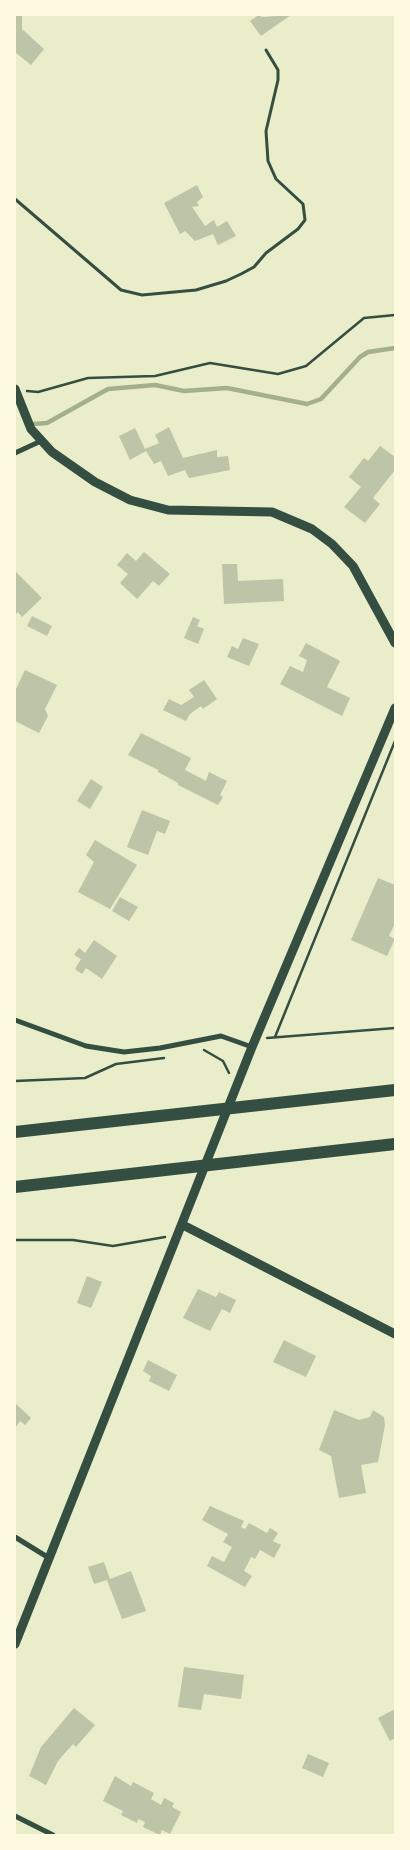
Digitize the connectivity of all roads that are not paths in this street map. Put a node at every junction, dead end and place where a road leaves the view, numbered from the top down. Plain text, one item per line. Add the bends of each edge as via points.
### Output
1 (266, 50) dead end
2 (15, 199) edge
3 (15, 389) edge
4 (42, 441) junction
5 (15, 453) edge
6 (395, 643) edge
7 (395, 708) edge
8 (15, 1020) edge
9 (254, 1043) junction
10 (395, 1090) edge
11 (15, 1132) edge
12 (395, 1144) edge
13 (15, 1187) edge
14 (183, 1225) junction
15 (395, 1334) edge
16 (15, 1537) edge
17 (49, 1558) junction
18 (15, 1644) edge
19 (15, 1816) edge
20 (53, 1835) edge

1 - 2 lane via 278,70 266,132 268,161 276,179 303,204 305,220 254,267 226,281 196,290 142,295 121,290
3 - 4 street via 24,416
4 - 5 street
4 - 6 street via 52,452 96,482 130,500 168,510 272,512 312,529 353,566
7 - 9 street
8 - 9 street via 86,1046 124,1052 221,1036
9 - 14 street
10 - 11 highway
12 - 13 highway
14 - 15 street
14 - 17 street
16 - 17 street
17 - 18 street
19 - 20 street

